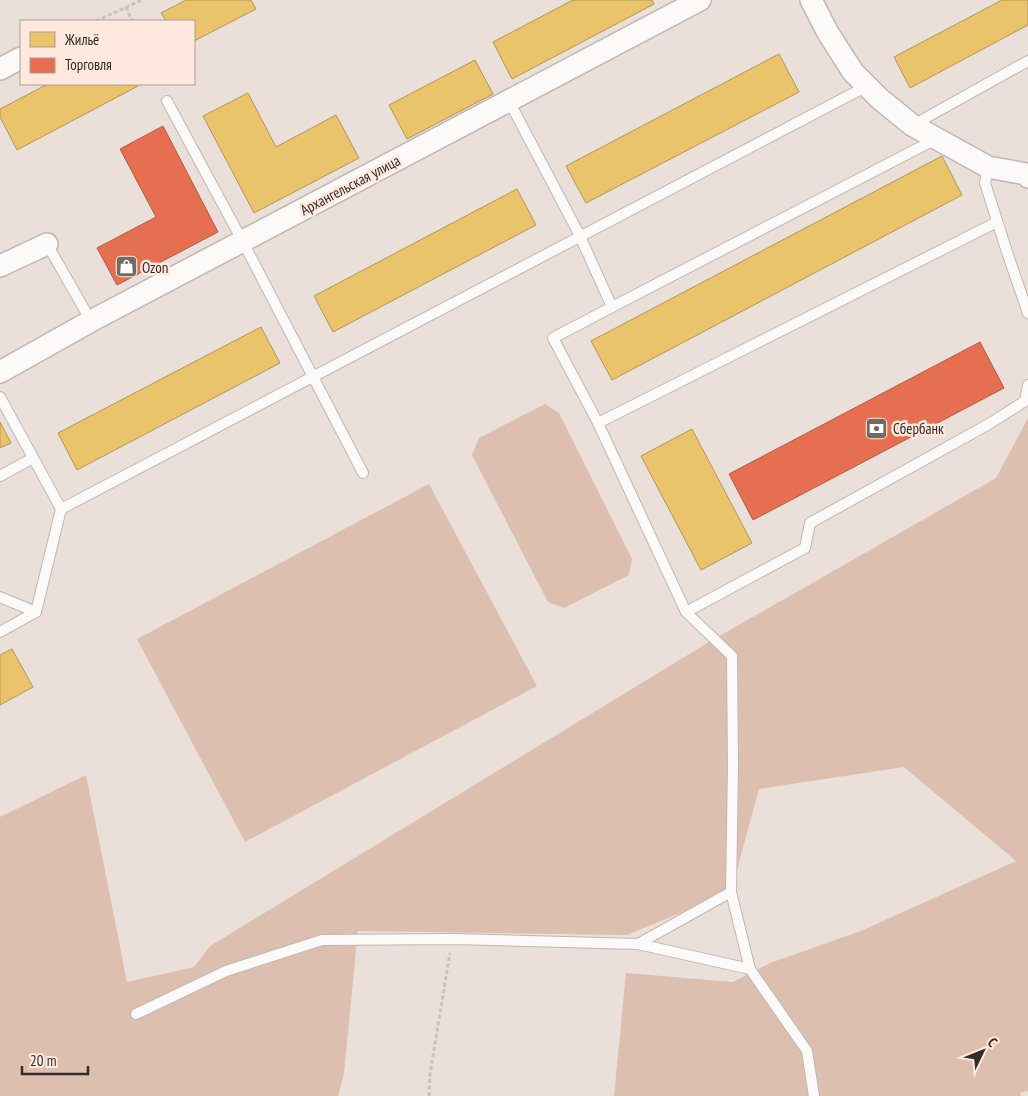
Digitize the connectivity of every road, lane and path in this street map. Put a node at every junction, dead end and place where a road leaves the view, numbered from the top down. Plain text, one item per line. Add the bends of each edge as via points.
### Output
1 (142, 0) edge
2 (700, 0) edge
3 (811, 0) edge
4 (672, 6) edge
5 (126, 8) junction
6 (98, 20) edge
7 (132, 20) edge
8 (20, 59) edge
9 (1028, 61) edge
10 (0, 69) edge
11 (867, 86) junction
12 (167, 101) dead end
13 (509, 101) junction
14 (912, 126) junction
15 (936, 139) junction
16 (988, 167) junction
17 (1027, 174) edge
18 (998, 222) junction
19 (580, 237) junction
20 (243, 242) junction
21 (47, 244) joint
22 (0, 266) edge
23 (612, 307) junction
24 (1028, 313) edge
25 (91, 321) junction
26 (0, 372) edge
27 (313, 377) junction
28 (1028, 386) edge
29 (0, 397) edge
30 (598, 423) junction
31 (34, 458) junction
32 (363, 473) dead end
33 (0, 476) edge
34 (62, 509) junction
35 (0, 598) edge
36 (36, 612) junction
37 (686, 612) junction
38 (0, 632) edge
39 (731, 892) junction
40 (453, 939) junction
41 (638, 944) junction
42 (750, 969) junction
43 (136, 1014) dead end
44 (429, 1096) edge
45 (814, 1096) edge

1 - 5 path
2 - 4 street, Архангельская улица
3 - 11 street via 853,72
4 - 13 street, Архангельская улица
5 - 6 path
5 - 7 path
8 - 10 street
9 - 14 lane
11 - 14 street
11 - 19 lane
12 - 20 lane
13 - 19 lane
13 - 20 street, Архангельская улица
14 - 15 street
15 - 16 street
15 - 23 lane
16 - 17 street
16 - 18 lane via 985,183
18 - 24 lane
18 - 30 lane
19 - 23 lane
19 - 27 lane
20 - 25 street, Архангельская улица
20 - 27 lane
21 - 22 street
21 - 25 lane
23 - 30 lane via 552,338
25 - 26 street, Архангельская улица
27 - 32 lane
27 - 34 lane
28 - 37 lane via 1025,401 989,424 810,523 805,548
29 - 31 lane
30 - 37 lane
31 - 33 lane
31 - 34 lane
34 - 36 lane
35 - 36 lane
36 - 38 lane
37 - 39 lane via 732,656
39 - 41 lane
39 - 42 lane
40 - 41 lane
40 - 43 lane via 322,940 226,971
40 - 44 path
41 - 42 lane
42 - 45 lane via 807,1051

